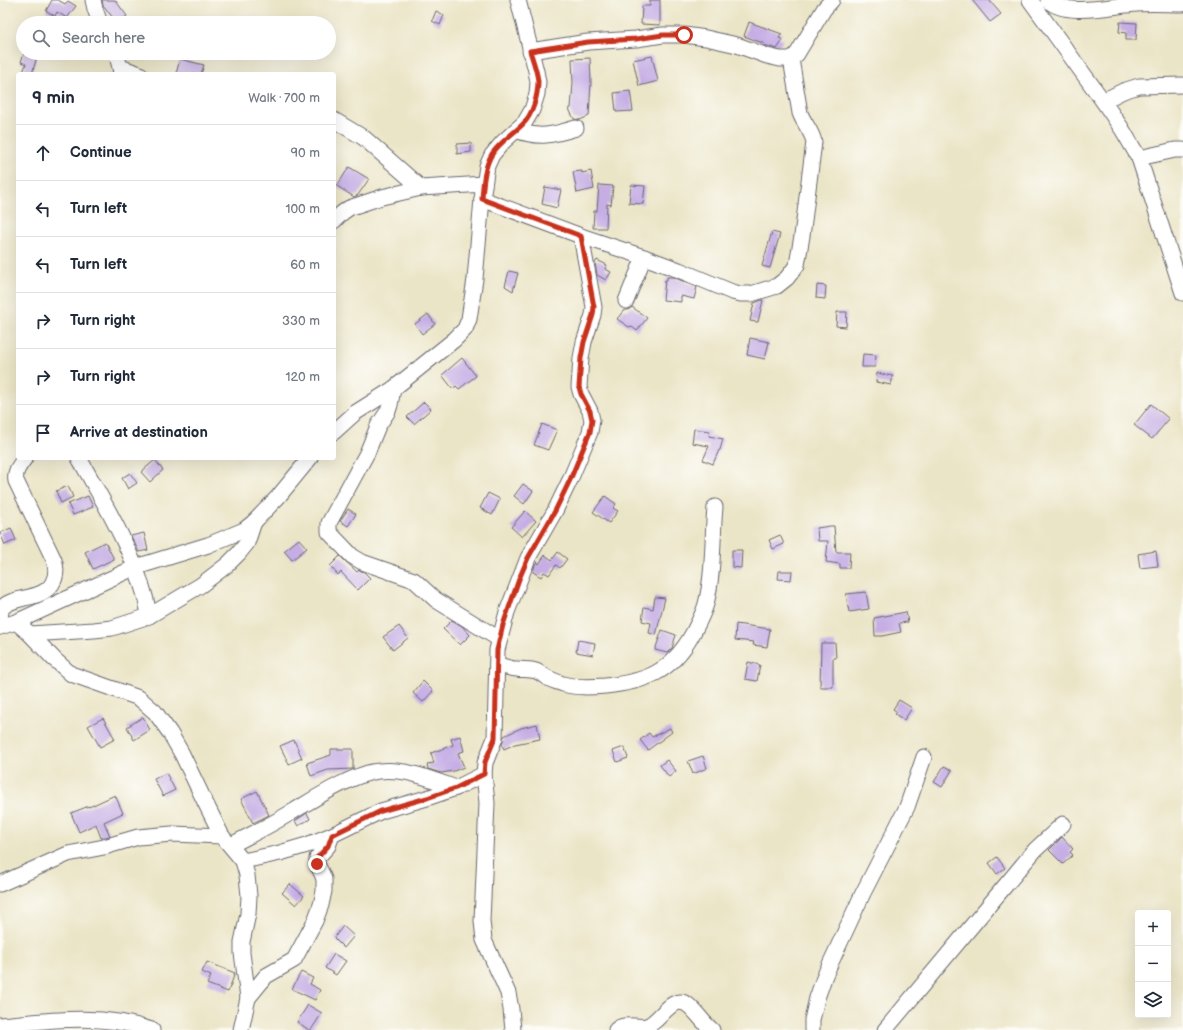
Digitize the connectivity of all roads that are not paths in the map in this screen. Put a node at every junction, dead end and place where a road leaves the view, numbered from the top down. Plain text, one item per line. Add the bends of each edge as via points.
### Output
1 (93, 0) edge
2 (518, 0) edge
3 (832, 0) edge
4 (1030, 0) edge
5 (1048, 0) edge
6 (1139, 2) edge
7 (1183, 4) edge
8 (98, 16) edge
9 (530, 51) junction
10 (791, 59) junction
11 (119, 65) edge
12 (135, 72) edge
13 (1183, 85) edge
14 (1103, 101) junction
15 (336, 121) edge
16 (576, 128) dead end
17 (516, 130) junction
18 (1183, 150) edge
19 (1138, 158) junction
20 (484, 184) junction
21 (421, 188) junction
22 (482, 199) junction
23 (336, 219) edge
24 (581, 236) junction
25 (644, 257) junction
26 (1183, 293) edge
27 (626, 301) dead end
28 (393, 388) junction
29 (336, 430) edge
30 (24, 460) edge
31 (80, 460) edge
32 (308, 460) edge
33 (715, 508) dead end
34 (254, 522) junction
35 (136, 567) junction
36 (1, 606) edge
37 (149, 616) junction
38 (16, 622) junction
39 (0, 627) edge
40 (30, 634) junction
41 (499, 639) junction
42 (497, 665) junction
43 (924, 757) dead end
44 (484, 774) junction
45 (456, 788) junction
46 (1063, 824) dead end
47 (332, 835) junction
48 (226, 841) junction
49 (243, 861) junction
50 (0, 884) edge
51 (248, 998) junction
52 (0, 1025) edge
53 (152, 1030) edge
54 (241, 1030) edge
55 (512, 1030) edge
56 (616, 1030) edge
57 (712, 1030) edge
58 (812, 1030) edge
59 (885, 1030) edge

1 - 8 street
2 - 9 street
3 - 10 street via 797,54
4 - 14 street
5 - 6 street via 1057,6 1071,9
6 - 7 street
9 - 10 street via 588,42 684,35 737,45 780,59
9 - 17 street via 538,82 537,94 525,122
10 - 25 street via 802,121 813,135 814,142 797,265 787,278 776,286 751,294 742,294
11 - 12 street
13 - 14 street via 1139,86
14 - 19 street
15 - 21 street via 364,138
16 - 17 street via 540,136
17 - 20 street via 492,155
18 - 19 street
19 - 26 street
20 - 21 street
20 - 22 street
21 - 23 street via 349,208
22 - 24 street
22 - 28 street via 475,279 469,319 465,328 448,345
24 - 25 street
24 - 41 street via 594,307 584,342 579,387 590,411 590,432 555,511 528,558
25 - 27 street
28 - 29 street via 355,413
28 - 41 street via 388,411 329,523 328,532 356,559 414,580 436,600
30 - 36 street via 17,470 16,481 54,560 56,574 50,587 42,593
31 - 35 street via 113,518
32 - 34 street
33 - 42 street via 712,564 706,605 688,641 675,659 660,672 621,684 594,687 564,684 534,670
34 - 35 street via 236,534 208,545
34 - 37 street via 247,543 227,565 201,585
35 - 37 street
35 - 38 street
36 - 39 street
37 - 40 street via 112,628
38 - 39 street
38 - 40 street
40 - 48 street via 71,674 139,698 155,712 182,754
41 - 42 street
42 - 44 street via 495,738 485,762
43 - 58 street via 909,802 868,881 825,975 817,998
44 - 45 street
44 - 55 street via 487,803 483,931 508,993
45 - 47 street via 381,811
45 - 48 street via 409,773 390,770 367,773 285,816
46 - 59 street via 1035,850
47 - 49 street via 280,853
47 - 51 street via 328,846 317,858 324,880 324,891 315,921 294,960 266,976
48 - 49 street
48 - 50 street via 172,834 138,837 68,854
49 - 51 street via 249,896 242,942
51 - 54 street
52 - 53 street via 94,1019
56 - 57 street via 622,1026 650,1025 675,1003 690,1007

